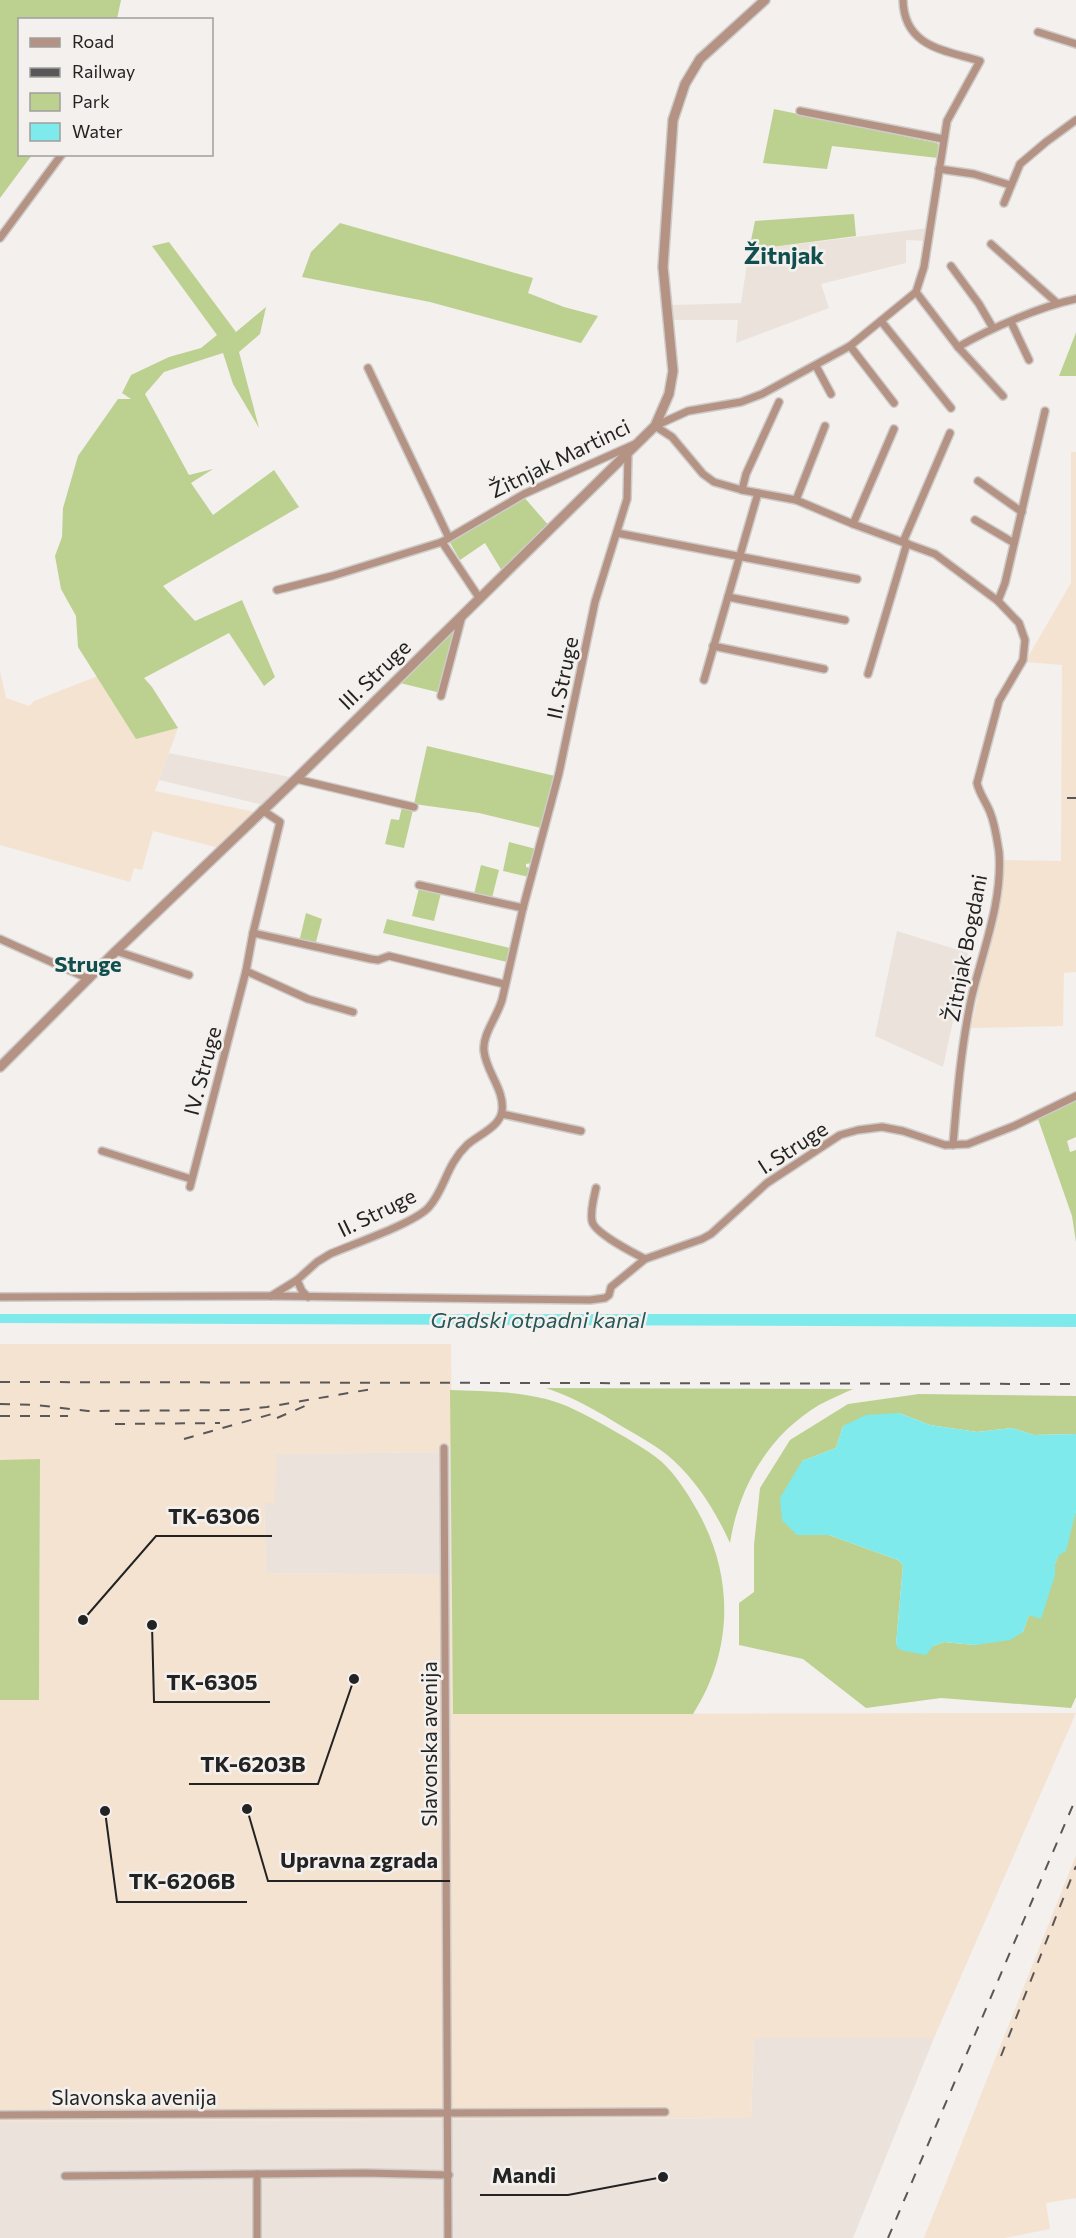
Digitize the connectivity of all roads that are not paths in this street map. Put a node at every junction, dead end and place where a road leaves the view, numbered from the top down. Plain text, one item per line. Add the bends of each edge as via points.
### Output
1 (765, 0) edge
2 (903, 0) edge
3 (1038, 32) dead end
4 (1076, 44) edge
5 (800, 111) dead end
6 (1076, 120) edge
7 (943, 139) junction
8 (61, 156) edge
9 (939, 169) junction
10 (1010, 185) junction
11 (1004, 203) dead end
12 (0, 238) edge
13 (991, 244) dead end
14 (951, 266) dead end
15 (916, 292) junction
16 (1076, 299) edge
17 (1058, 303) junction
18 (881, 321) junction
19 (1011, 322) junction
20 (993, 328) junction
21 (850, 346) junction
22 (958, 347) junction
23 (1029, 360) dead end
24 (816, 366) junction
25 (368, 368) dead end
26 (831, 394) dead end
27 (1003, 396) dead end
28 (779, 402) dead end
29 (894, 403) dead end
30 (951, 408) dead end
31 (1045, 411) dead end
32 (655, 426) junction
33 (825, 426) dead end
34 (894, 429) dead end
35 (950, 434) dead end
36 (643, 441) junction
37 (628, 454) junction
38 (978, 481) dead end
39 (742, 490) junction
40 (758, 493) junction
41 (796, 500) junction
42 (1022, 512) junction
43 (975, 520) dead end
44 (852, 524) junction
45 (617, 533) junction
46 (446, 540) junction
47 (905, 542) junction
48 (1014, 543) junction
49 (741, 557) junction
50 (857, 579) dead end
51 (277, 590) dead end
52 (728, 597) junction
53 (480, 599) junction
54 (998, 601) junction
55 (462, 616) junction
56 (845, 620) dead end
57 (713, 646) junction
58 (824, 669) dead end
59 (868, 674) dead end
60 (704, 680) dead end
61 (441, 696) dead end
62 (296, 779) junction
63 (414, 807) dead end
64 (262, 810) junction
65 (419, 885) dead end
66 (523, 908) junction
67 (253, 933) junction
68 (0, 939) edge
69 (116, 951) junction
70 (246, 970) junction
71 (189, 975) dead end
72 (89, 979) junction
73 (504, 984) junction
74 (353, 1012) dead end
75 (0, 1067) edge
76 (1076, 1096) edge
77 (502, 1114) junction
78 (581, 1131) dead end
79 (953, 1145) junction
80 (102, 1151) dead end
81 (596, 1188) dead end
82 (645, 1259) junction
83 (297, 1280) junction
84 (270, 1296) junction
85 (0, 1297) edge
86 (308, 1297) junction
87 (444, 1448) dead end
88 (665, 2112) dead end
89 (448, 2113) junction
90 (0, 2115) edge
91 (257, 2174) junction
92 (449, 2175) junction
93 (65, 2176) dead end
94 (257, 2238) edge
95 (448, 2238) edge

1 - 32 street, Žitnjak Martinci via 700,59 675,111 670,134 663,267 673,370 669,394
2 - 7 street via 909,27 923,42 980,61 947,121
3 - 4 street
5 - 7 street
6 - 10 street via 1020,164
7 - 9 street
8 - 12 street
9 - 10 street
9 - 15 street via 924,267
10 - 11 street
13 - 17 street
14 - 20 street
15 - 18 street
15 - 22 street
16 - 17 street
17 - 19 street
18 - 21 street
18 - 30 street
19 - 20 street
19 - 23 street
20 - 22 street
21 - 24 street
21 - 29 street
22 - 27 street
24 - 26 street
24 - 32 street via 753,399 688,411
25 - 46 street
28 - 39 street
31 - 42 street
32 - 36 street, Žitnjak Martinci
32 - 39 street, Žitnjak Bogdani via 672,437 707,478
33 - 41 street
34 - 44 street
35 - 47 street
36 - 37 street, III. Struge
36 - 46 street, Žitnjak Martinci via 524,494
37 - 45 street, II. Struge via 627,499
37 - 53 street, III. Struge
38 - 42 street
39 - 40 street, Žitnjak Bogdani
40 - 41 street, Žitnjak Bogdani
40 - 49 street
41 - 44 street, Žitnjak Bogdani
42 - 48 street
43 - 48 street
44 - 47 street, Žitnjak Bogdani
45 - 49 street
45 - 66 street, II. Struge via 595,602 559,773
46 - 51 street, Žitnjak Martinci
46 - 53 street
47 - 54 street, Žitnjak Bogdani via 935,554
47 - 59 street
48 - 54 street
49 - 50 street
49 - 52 street
52 - 56 street
52 - 57 street
53 - 55 street, III. Struge
54 - 79 street, Žitnjak Bogdani via 1019,623 1024,652 999,701 977,783 996,833 998,880 963,1043
55 - 61 street
55 - 62 street, III. Struge
57 - 58 street
57 - 60 street
62 - 63 street
62 - 64 street, III. Struge
64 - 67 street, IV. Struge via 280,822
64 - 69 street, III. Struge
65 - 66 street
66 - 73 street, II. Struge
67 - 70 street, IV. Struge
67 - 73 street via 378,960 389,956
68 - 72 street
69 - 71 street
69 - 72 street, III. Struge
70 - 74 street via 308,999
70 - 80 street, IV. Struge via 191,1183
72 - 75 street, III. Struge
73 - 77 street, II. Struge via 498,1015 485,1038 484,1051 500,1095
76 - 79 street, I. Struge via 982,1140
77 - 78 street
77 - 83 street, II. Struge via 498,1122 456,1157 435,1198 423,1212 330,1254
79 - 82 street, I. Struge via 882,1127 840,1136 767,1183 711,1234
81 - 82 street via 594,1225
82 - 86 street, I. Struge via 611,1287 605,1298 590,1300
83 - 84 street, II. Struge
83 - 86 street
84 - 85 street
84 - 86 street
87 - 89 street, Slavonska avenija
88 - 89 street, Slavonska avenija
89 - 90 street, Slavonska avenija
89 - 92 street, Slavonska avenija
91 - 92 street
91 - 93 street
91 - 94 street
92 - 95 street, Slavonska avenija

